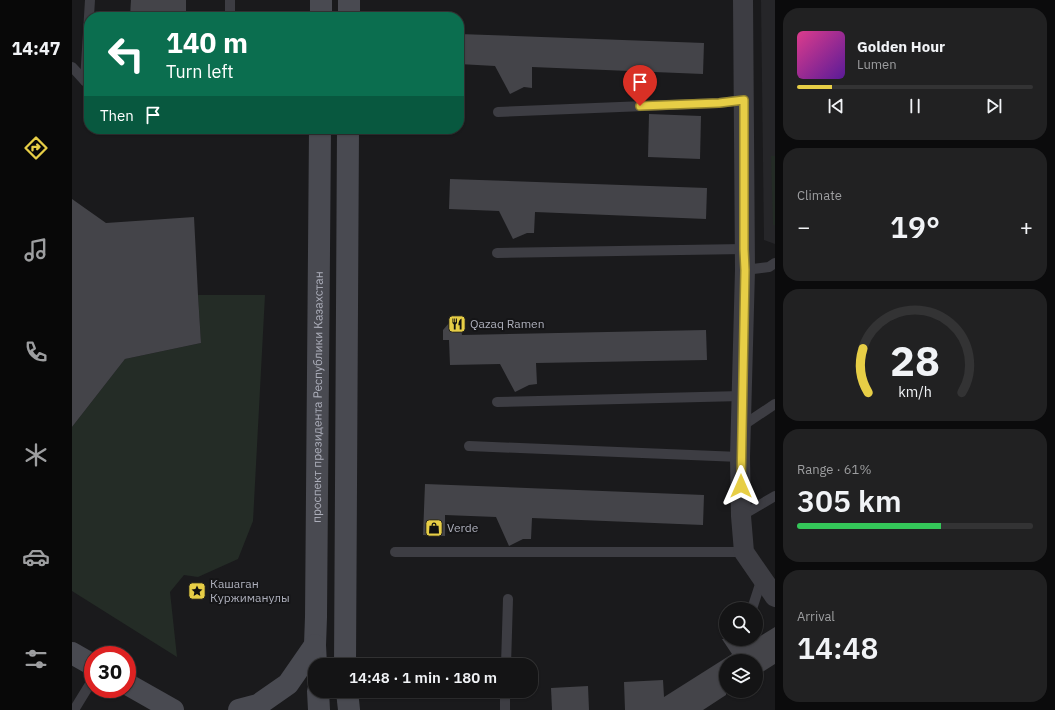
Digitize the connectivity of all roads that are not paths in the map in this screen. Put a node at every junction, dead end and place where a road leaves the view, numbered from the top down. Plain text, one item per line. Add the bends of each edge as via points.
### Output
1 (90, 0) edge
2 (230, 0) edge
3 (321, 0) edge
4 (349, 0) edge
5 (743, 0) edge
6 (90, 12) edge
7 (230, 12) edge
8 (320, 12) edge
9 (349, 12) edge
10 (72, 67) edge
11 (84, 78) edge
12 (744, 100) junction
13 (498, 112) dead end
14 (320, 134) edge
15 (348, 134) edge
16 (744, 249) junction
17 (497, 253) dead end
18 (775, 263) edge
19 (745, 270) junction
20 (742, 396) junction
21 (497, 402) dead end
22 (775, 404) edge
23 (742, 426) junction
24 (469, 446) dead end
25 (740, 457) junction
26 (775, 496) edge
27 (741, 516) junction
28 (395, 552) dead end
29 (744, 552) junction
30 (762, 578) junction
31 (775, 597) edge
32 (508, 599) dead end
33 (754, 602) edge
34 (72, 653) edge
35 (315, 655) edge
36 (345, 658) edge
37 (506, 658) edge
38 (84, 660) edge
39 (136, 689) edge
40 (84, 693) edge
41 (318, 698) edge
42 (348, 698) edge
43 (505, 698) edge
44 (74, 710) edge
45 (173, 710) edge
46 (239, 710) edge
47 (319, 710) edge
48 (349, 710) edge
49 (505, 710) edge

1 - 6 lane
2 - 7 lane
3 - 8 main road
4 - 9 main road
5 - 12 street
10 - 11 lane
12 - 13 lane
12 - 16 street
14 - 35 main road, проспект президента Республики Казахстан
15 - 36 main road
16 - 17 lane
16 - 19 street
18 - 19 lane via 768,267
19 - 20 street
20 - 21 lane
20 - 23 street
22 - 23 lane
23 - 25 street
24 - 25 lane
25 - 27 street
26 - 27 lane
27 - 29 street
28 - 29 lane
29 - 30 street
30 - 31 street
30 - 33 lane
32 - 37 lane
34 - 38 main road
35 - 46 main road via 288,684 258,705
39 - 45 main road
40 - 44 lane
41 - 47 main road
42 - 48 main road
43 - 49 lane

